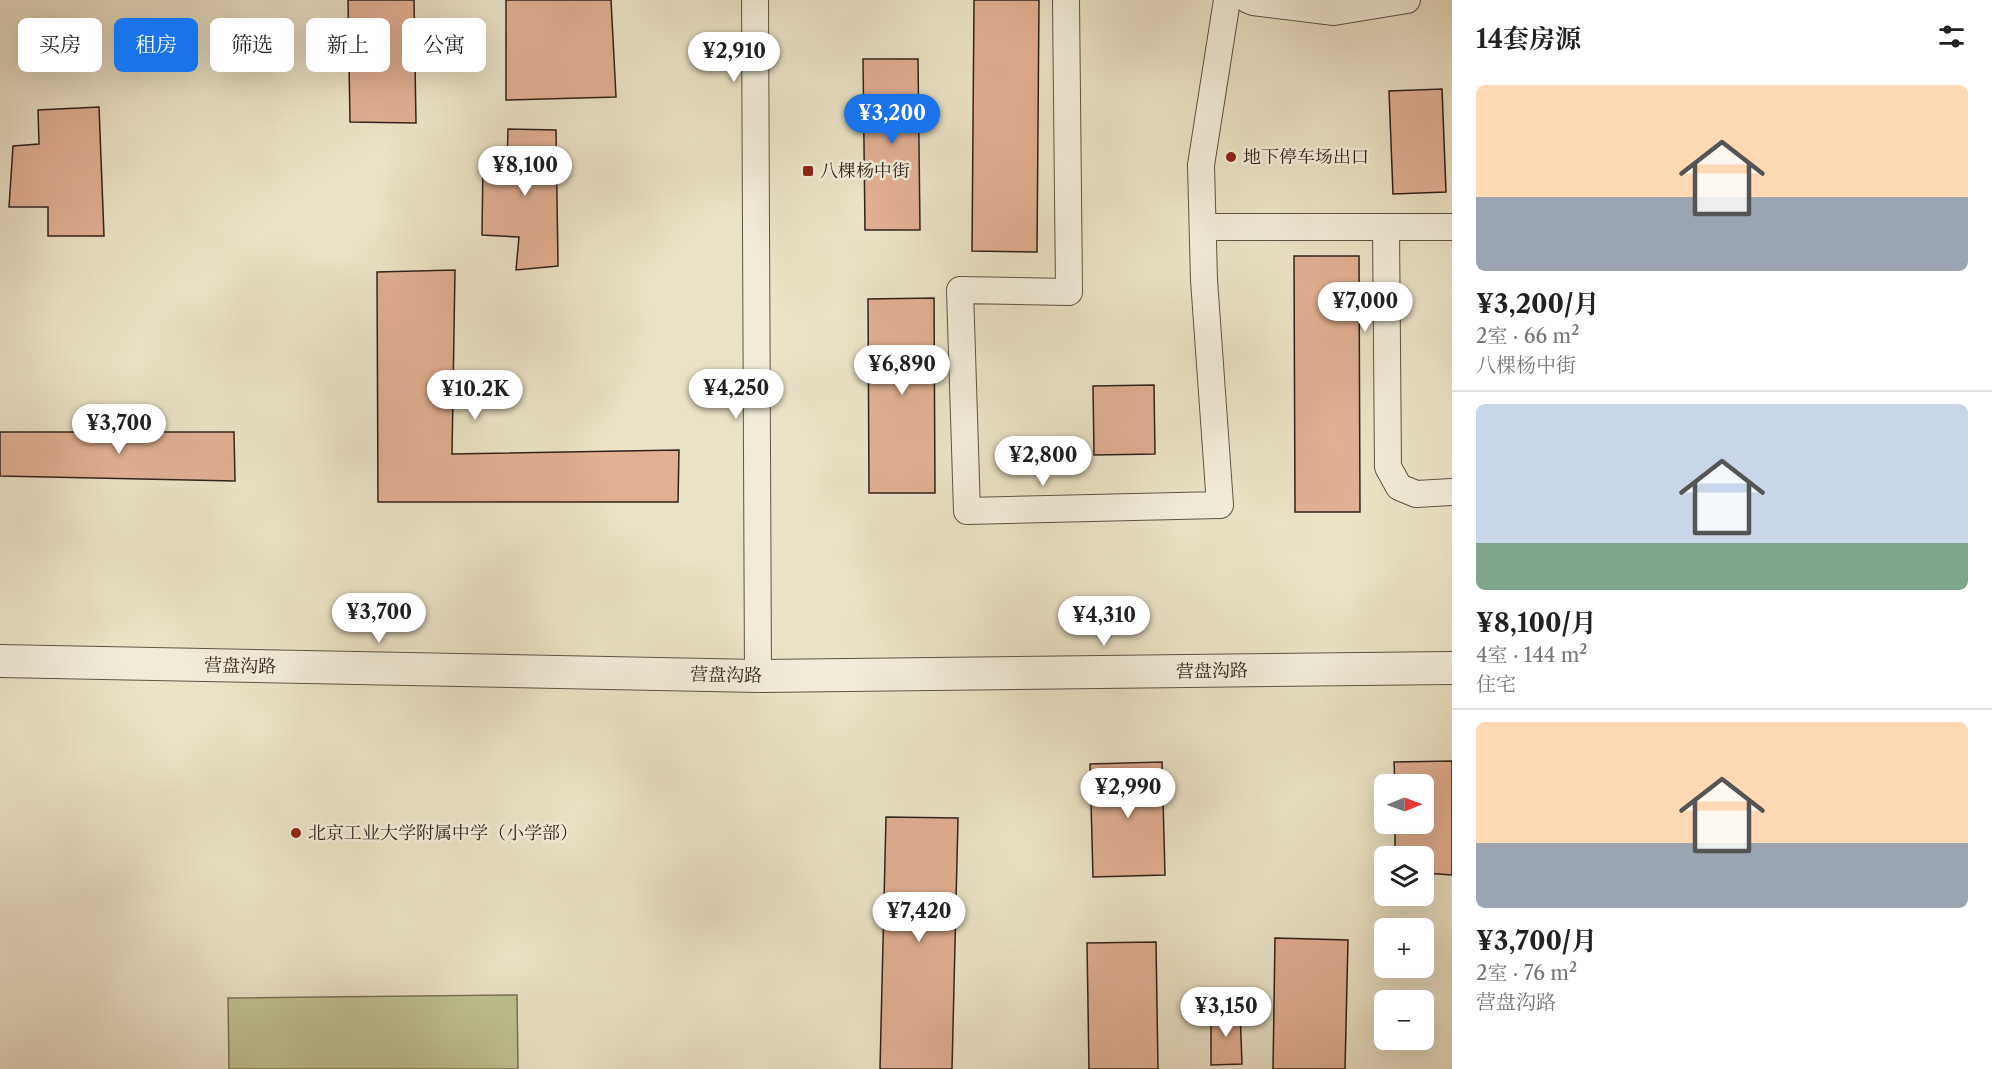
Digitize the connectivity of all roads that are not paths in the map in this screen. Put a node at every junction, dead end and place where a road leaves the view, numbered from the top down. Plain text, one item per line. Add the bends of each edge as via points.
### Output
1 (755, 0) edge
2 (1066, 0) edge
3 (1248, 0) edge
4 (1407, 0) edge
5 (1226, 8) edge
6 (1228, 110) dead end
7 (1203, 227) junction
8 (1386, 227) junction
9 (1452, 227) edge
10 (1452, 492) edge
11 (0, 662) edge
12 (1452, 668) edge
13 (758, 676) junction

1 - 13 street
2 - 7 street via 1069,292 960,290 967,512 1220,505
3 - 4 street via 1334,12
5 - 6 street
5 - 7 street via 1201,165
7 - 8 street
8 - 9 street
8 - 10 street via 1388,467 1399,487 1416,494
11 - 13 street, 营盘沟路
12 - 13 street, 营盘沟路

